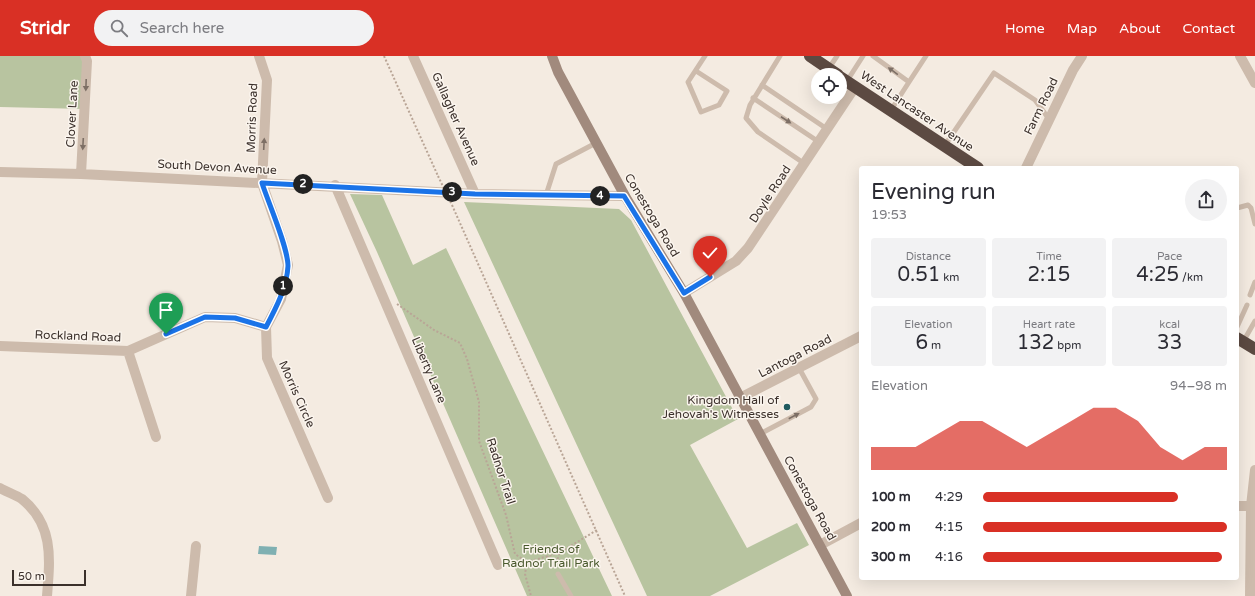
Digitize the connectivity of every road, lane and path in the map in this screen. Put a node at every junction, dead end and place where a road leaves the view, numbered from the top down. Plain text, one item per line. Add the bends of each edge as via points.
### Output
1 (85, 56) edge
2 (259, 56) edge
3 (384, 56) edge
4 (413, 56) edge
5 (552, 56) edge
6 (705, 56) edge
7 (780, 56) edge
8 (810, 56) edge
9 (837, 56) edge
10 (863, 56) edge
11 (873, 56) edge
12 (926, 56) edge
13 (1082, 56) edge
14 (1240, 56) edge
15 (827, 68) edge
16 (840, 68) edge
17 (696, 71) junction
18 (847, 73) edge
19 (847, 81) edge
20 (909, 82) junction
21 (1255, 83) edge
22 (762, 85) junction
23 (753, 98) junction
24 (835, 104) edge
25 (891, 110) junction
26 (1049, 120) junction
27 (828, 129) junction
28 (820, 142) junction
29 (596, 143) junction
30 (944, 146) junction
31 (805, 164) junction
32 (975, 166) edge
33 (1027, 166) edge
34 (0, 172) edge
35 (81, 174) junction
36 (262, 183) junction
37 (335, 185) junction
38 (475, 194) junction
39 (546, 195) junction
40 (624, 196) junction
41 (1239, 207) edge
42 (1255, 224) edge
43 (1255, 282) edge
44 (684, 293) junction
45 (1250, 295) dead end
46 (392, 301) dead end
47 (1247, 305) dead end
48 (1255, 321) edge
49 (1239, 323) edge
50 (266, 327) junction
51 (859, 337) edge
52 (1240, 340) edge
53 (0, 346) edge
54 (1255, 350) edge
55 (128, 351) junction
56 (799, 368) junction
57 (740, 398) junction
58 (760, 434) junction
59 (156, 437) dead end
60 (1255, 470) edge
61 (0, 488) edge
62 (328, 498) dead end
63 (1239, 506) edge
64 (1252, 506) junction
65 (859, 524) edge
66 (597, 530) junction
67 (1253, 536) edge
68 (820, 545) junction
69 (196, 546) dead end
70 (559, 552) junction
71 (547, 556) junction
72 (527, 562) junction
73 (498, 565) dead end
74 (557, 572) junction
75 (47, 596) edge
76 (191, 596) edge
77 (531, 596) edge
78 (571, 596) edge
79 (625, 596) edge
80 (847, 596) edge
81 (1250, 596) edge

1 -> 35 street, Clover Lane via 87,61
36 -> 2 street, Morris Road via 267,80
3 - 66 path, bridge
4 - 38 street, Gallagher Avenue
5 - 29 main road, Conestoga Road
6 - 17 lane
7 - 22 lane
8 - 15 highway, West Lancaster Avenue
9 - 16 lane
10 - 18 lane
20 -> 11 lane
12 - 20 lane
13 - 26 street, Farm Road
14 - 21 street
17 - 17 lane via 688,82 701,112 719,105 727,91
19 - 25 highway, West Lancaster Avenue
20 - 25 lane
22 - 23 lane
22 - 27 lane
23 -> 28 lane
23 - 31 lane via 746,118 749,123
24 - 27 street, Doyle Road
25 - 30 highway, West Lancaster Avenue
26 - 30 lane via 1035,100 994,73
26 - 33 street, Farm Road
27 - 28 street, Doyle Road
28 - 31 street, Doyle Road
29 - 39 lane via 556,164
29 - 40 main road, Conestoga Road
30 - 32 highway, West Lancaster Avenue
31 - 44 street, Doyle Road via 760,233 736,261
34 - 35 street, South Devon Avenue
35 - 36 street, South Devon Avenue
36 - 37 street, South Devon Avenue
36 - 50 street via 288,265 281,299
37 - 38 street, South Devon Avenue
37 - 73 street, Liberty Lane
38 - 39 street, South Devon Avenue
39 - 40 street, South Devon Avenue
40 - 44 main road, Conestoga Road
41 - 42 lane via 1248,205 1251,208
43 - 45 lane
44 - 57 main road, Conestoga Road
46 - 72 path, Radnor Trail via 434,330 460,343 479,402 479,441 506,515 515,554
47 - 49 lane
48 - 52 lane
50 - 55 street, Rockland Road via 235,318 205,317
50 - 62 street, Morris Circle via 267,358
51 - 56 street, Lantoga Road
52 - 54 highway
53 - 55 street, Rockland Road
55 - 59 street
56 - 57 street, Lantoga Road
58 -> 56 lane via 815,403 816,399
57 - 58 main road, Conestoga Road
58 - 68 main road, Conestoga Road
60 - 64 street
61 - 75 street via 21,498 39,515 50,558
63 - 64 street
64 - 67 street
65 - 68 street
66 - 70 path
66 - 79 path
67 - 81 street
68 - 80 main road, Conestoga Road
69 - 76 street
70 - 71 path
70 - 74 path
71 - 72 path
71 - 74 path
72 - 77 path via 525,574
74 - 78 lane

